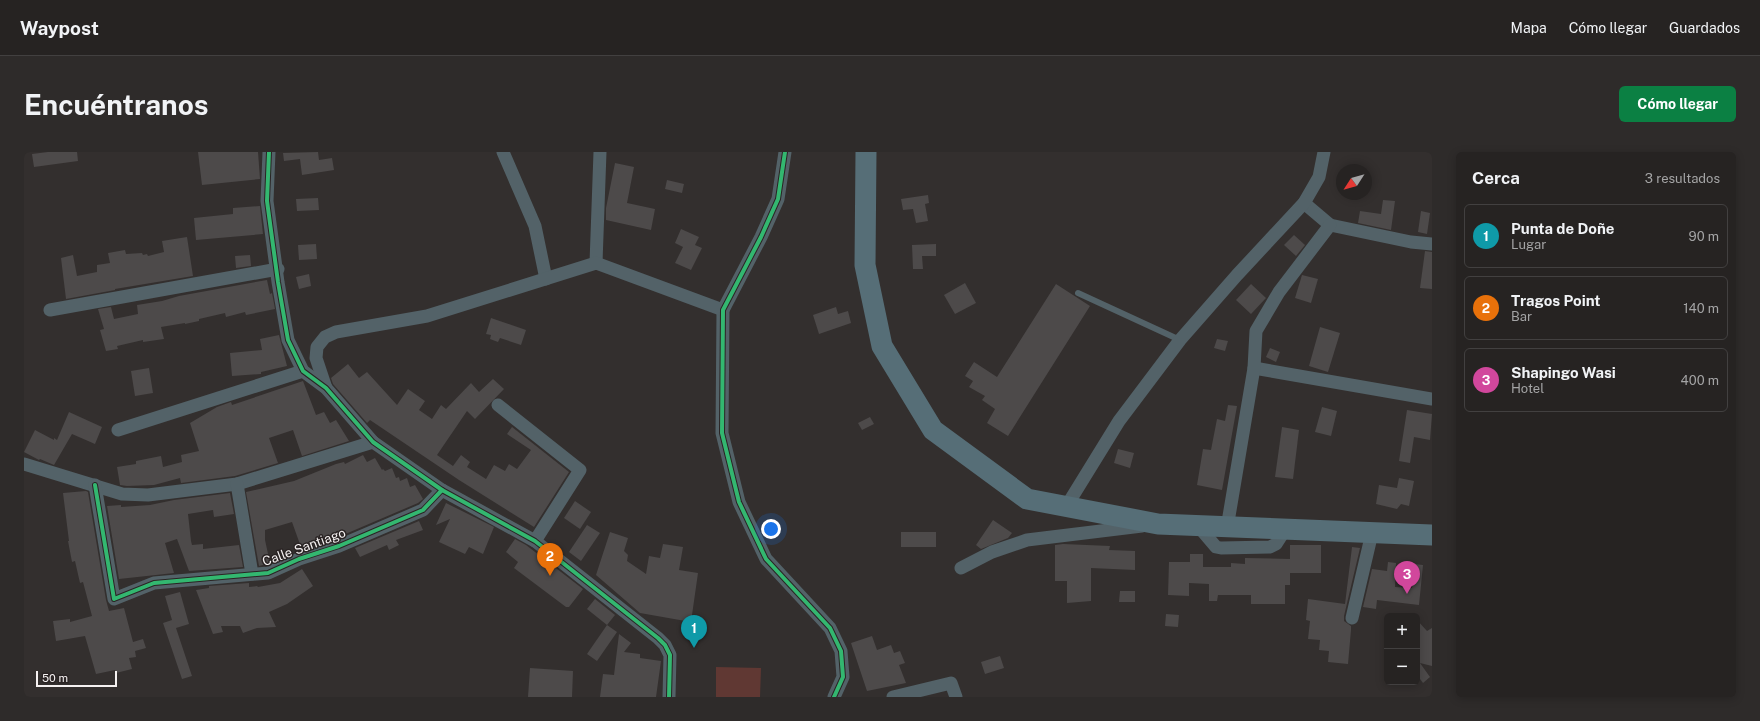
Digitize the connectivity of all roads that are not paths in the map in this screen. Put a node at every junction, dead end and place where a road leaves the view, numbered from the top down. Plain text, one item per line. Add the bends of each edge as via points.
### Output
1 (269, 152) edge
2 (504, 152) edge
3 (600, 152) edge
4 (785, 152) edge
5 (866, 152) edge
6 (1324, 152) edge
7 (1304, 204) junction
8 (1330, 225) junction
9 (1432, 244) edge
10 (596, 263) junction
11 (278, 269) junction
12 (546, 279) junction
13 (1078, 293) dead end
14 (50, 310) dead end
15 (723, 310) junction
16 (1180, 340) junction
17 (1254, 368) junction
18 (303, 371) junction
19 (326, 388) junction
20 (1432, 399) edge
21 (498, 405) dead end
22 (118, 430) dead end
23 (373, 442) junction
24 (24, 464) edge
25 (236, 484) junction
26 (95, 485) junction
27 (442, 490) junction
28 (1066, 507) junction
29 (1158, 524) junction
30 (1199, 527) junction
31 (1228, 528) junction
32 (1285, 530) junction
33 (1372, 532) junction
34 (1432, 535) edge
35 (535, 541) junction
36 (961, 568) dead end
37 (252, 574) junction
38 (1352, 618) dead end
39 (669, 697) edge
40 (834, 697) edge
41 (893, 697) edge
42 (956, 697) edge

1 - 11 street via 266,201
2 - 12 street via 535,226
3 - 10 street
4 - 15 street via 778,199
5 - 28 highway via 865,265 882,346 933,430 1027,499
6 - 7 street via 1319,177
7 - 8 street
7 - 16 street
8 - 9 street via 1410,242
8 - 17 street via 1279,292 1256,331
10 - 12 street
10 - 15 street
11 - 14 street
11 - 18 street via 288,340
12 - 19 street via 427,316 336,332 325,337 316,347 316,358
13 - 16 lane
15 - 40 street via 722,434 739,502 766,559 830,628 841,651 843,677
16 - 28 street via 1119,421
17 - 20 street
17 - 31 street
18 - 19 street
18 - 22 street
19 - 23 street
21 - 35 street via 580,470
23 - 25 street
23 - 27 street
24 - 26 street
25 - 26 street via 148,495 122,494
25 - 37 street
26 - 37 street, Calle Santiago via 114,599 154,583
27 - 35 street
27 - 37 street, Calle Santiago via 423,510 268,573
28 - 29 highway
29 - 30 highway
29 - 36 street via 1027,540 992,552
30 - 31 highway
30 - 32 street via 1216,546 1221,548 1270,547 1276,544
31 - 32 highway
32 - 33 highway
33 - 34 highway
33 - 38 street
35 - 39 street via 665,645 670,655
41 - 42 street via 951,683

